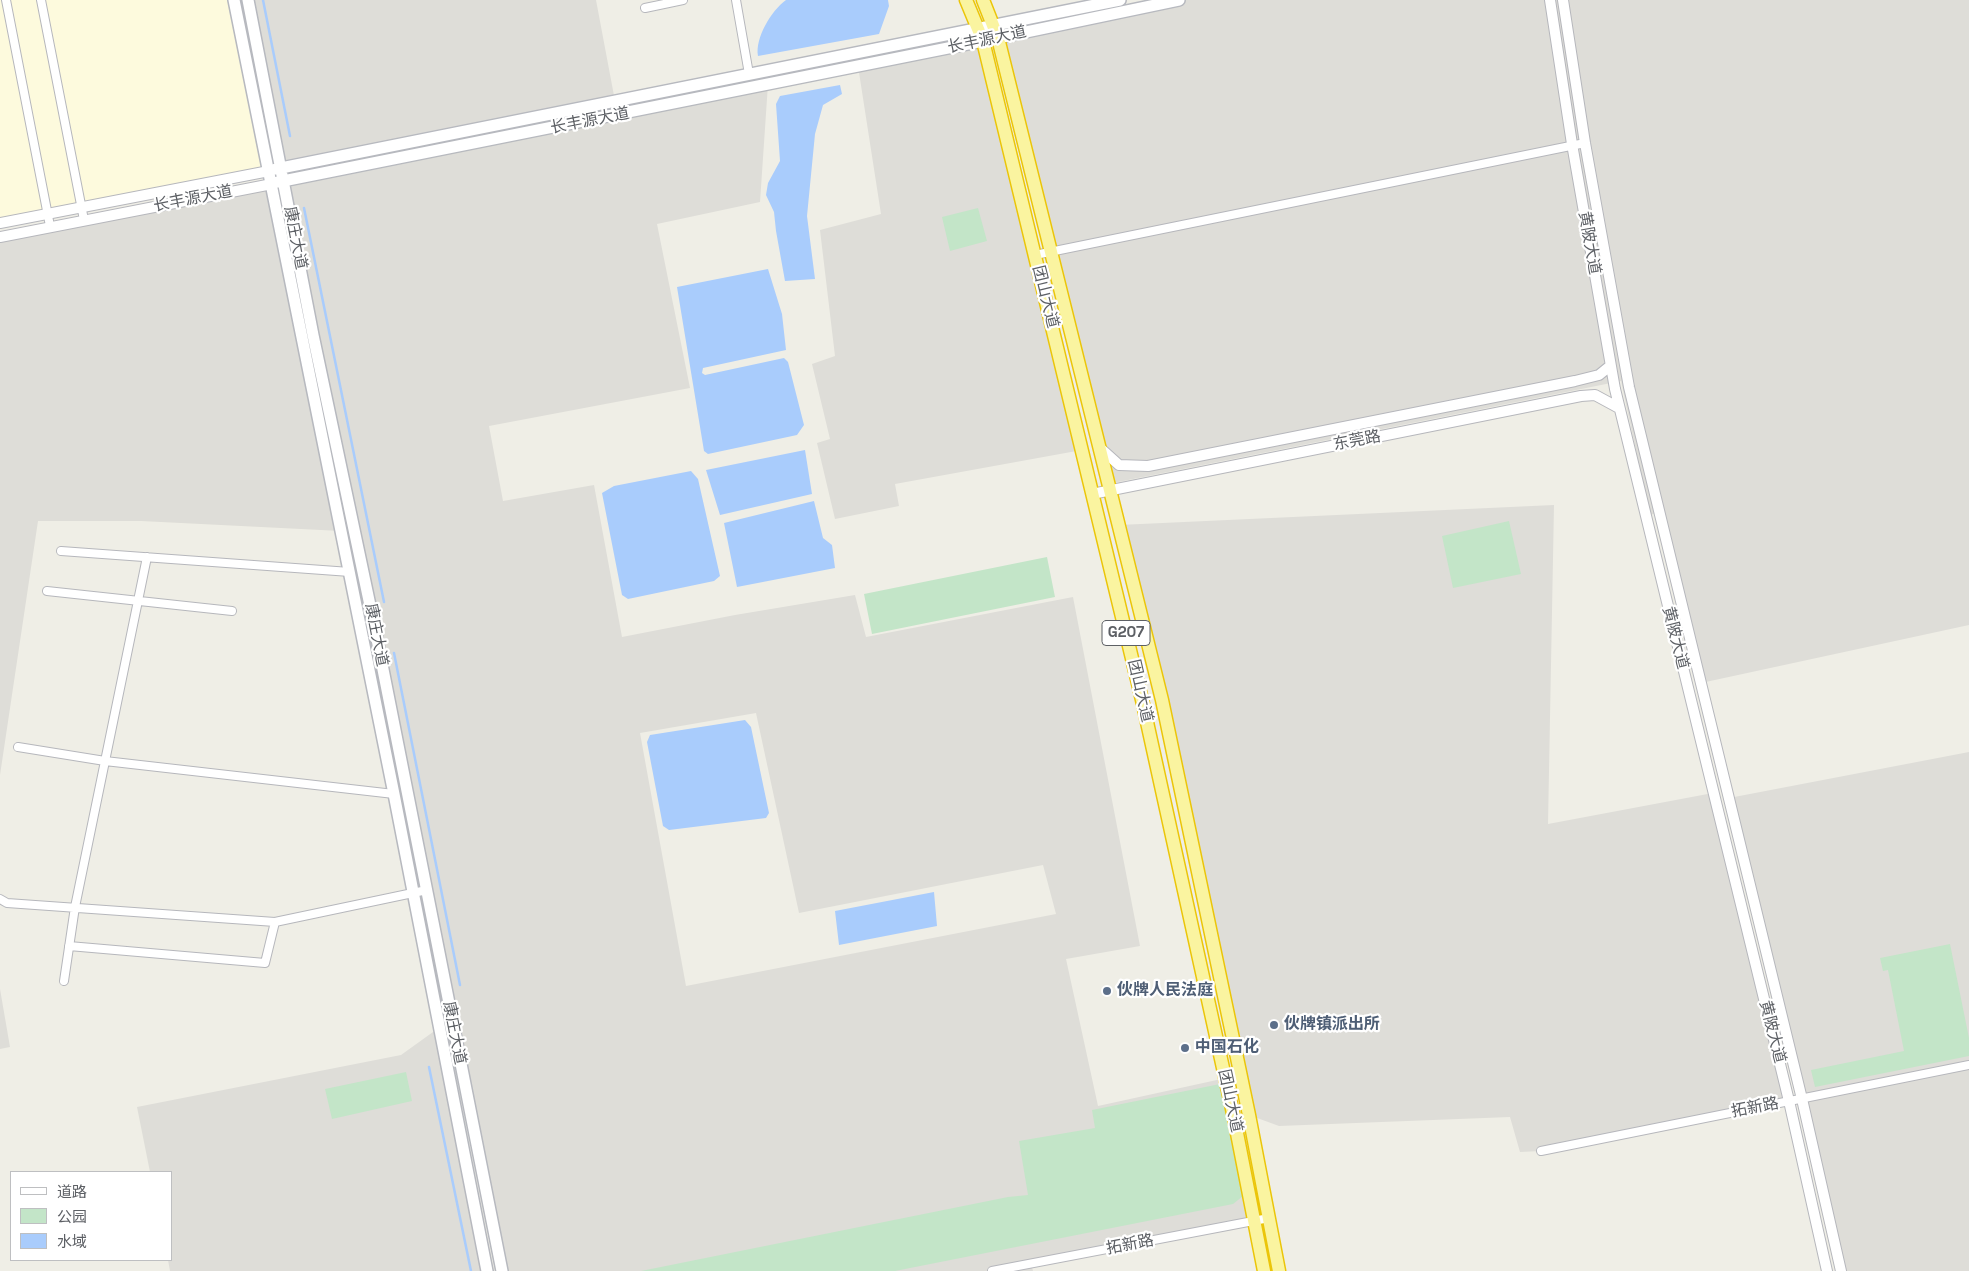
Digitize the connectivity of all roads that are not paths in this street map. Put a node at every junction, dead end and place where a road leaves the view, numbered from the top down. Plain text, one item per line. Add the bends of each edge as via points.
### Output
1 (6, 0) edge
2 (41, 0) edge
3 (234, 0) edge
4 (248, 0) edge
5 (684, 0) edge
6 (736, 0) edge
7 (966, 0) edge
8 (983, 0) edge
9 (1120, 0) edge
10 (1179, 0) edge
11 (1550, 0) edge
12 (1563, 0) edge
13 (1085, 3) edge
14 (645, 8) dead end
15 (993, 25) junction
16 (978, 28) junction
17 (998, 38) junction
18 (983, 41) junction
19 (748, 74) junction
20 (1585, 143) junction
21 (1572, 144) junction
22 (282, 168) junction
23 (269, 170) junction
24 (284, 181) junction
25 (272, 184) junction
26 (82, 207) junction
27 (48, 214) junction
28 (84, 220) junction
29 (0, 223) edge
30 (50, 226) junction
31 (0, 236) edge
32 (1051, 251) junction
33 (1035, 255) junction
34 (1610, 366) junction
35 (1619, 408) junction
36 (1099, 447) junction
37 (1110, 490) junction
38 (1092, 494) junction
39 (61, 551) dead end
40 (147, 557) junction
41 (350, 572) junction
42 (47, 591) dead end
43 (138, 600) junction
44 (232, 611) dead end
45 (18, 747) dead end
46 (105, 761) junction
47 (394, 794) junction
48 (427, 890) junction
49 (414, 893) junction
50 (0, 899) edge
51 (75, 907) junction
52 (275, 922) junction
53 (69, 946) junction
54 (64, 981) dead end
55 (1969, 1065) edge
56 (1802, 1099) junction
57 (1789, 1101) junction
58 (1541, 1151) dead end
59 (1269, 1218) junction
60 (1254, 1221) junction
61 (487, 1271) edge
62 (502, 1271) edge
63 (992, 1271) edge
64 (1264, 1271) edge
65 (1279, 1271) edge
66 (1827, 1271) edge
67 (1841, 1271) edge

1 - 27 street
2 - 26 street
3 - 23 main road, 康庄大道
4 - 22 main road, 康庄大道
5 - 14 street
6 - 19 street
7 - 16 highway, 团山大道 / G207
8 - 15 highway, 团山大道 / G207
9 - 13 main road, 长丰源大道
10 - 17 main road, 长丰源大道
11 - 21 street, 黄陂大道
12 - 20 street, 黄陂大道
13 - 15 main road, 长丰源大道
15 - 16 main road, 长丰源大道
15 - 17 highway, 团山大道 / G207
16 - 18 highway, 团山大道 / G207
16 - 19 main road, 长丰源大道
17 - 18 main road, 长丰源大道
17 - 32 highway, 团山大道 / G207
18 - 24 main road, 长丰源大道
18 - 33 highway, 团山大道 / G207
19 - 22 main road, 长丰源大道
20 - 21 street
20 - 56 street, 黄陂大道 via 1629,387
21 - 32 street
21 - 34 street, 黄陂大道
22 - 23 main road, 长丰源大道
22 - 24 main road, 康庄大道
23 - 25 main road, 康庄大道
23 - 26 street, 长丰源大道
24 - 25 main road, 长丰源大道
24 - 48 main road, 康庄大道
25 - 28 street, 长丰源大道
25 - 41 main road, 康庄大道
26 - 27 street, 长丰源大道
26 - 28 street
27 - 29 street, 长丰源大道
27 - 30 street
28 - 30 street, 长丰源大道
30 - 31 street, 长丰源大道
32 - 33 street
32 - 36 highway, 团山大道 / G207
33 - 38 highway, 团山大道 / G207
34 - 35 street, 黄陂大道
34 - 36 street, 东莞路 via 1599,375 1575,381 1148,466 1119,465
35 - 37 street, 东莞路 via 1595,395 1581,396
35 - 57 street, 黄陂大道
36 - 37 highway, 团山大道 / G207
37 - 38 street, 东莞路
37 - 59 highway, 团山大道 / G207 via 1162,700
38 - 60 highway, 团山大道 / G207 via 1143,704
39 - 40 street
40 - 41 street
40 - 43 street
41 - 47 main road, 康庄大道
42 - 43 street
43 - 44 street
43 - 46 street
45 - 46 street
46 - 47 street
46 - 51 street
47 - 49 main road, 康庄大道
48 - 49 street
48 - 62 main road, 康庄大道
49 - 52 street
49 - 61 main road, 康庄大道
50 - 51 street via 7,903
51 - 52 street
51 - 53 street
52 - 53 street via 265,963
53 - 54 street
55 - 56 street, 拓新路
56 - 57 street, 拓新路
56 - 67 street, 黄陂大道
57 - 58 street, 拓新路
57 - 66 street, 黄陂大道
59 - 60 street, 拓新路
59 - 65 highway, 团山大道 / G207
60 - 63 street, 拓新路
60 - 64 highway, 团山大道 / G207

